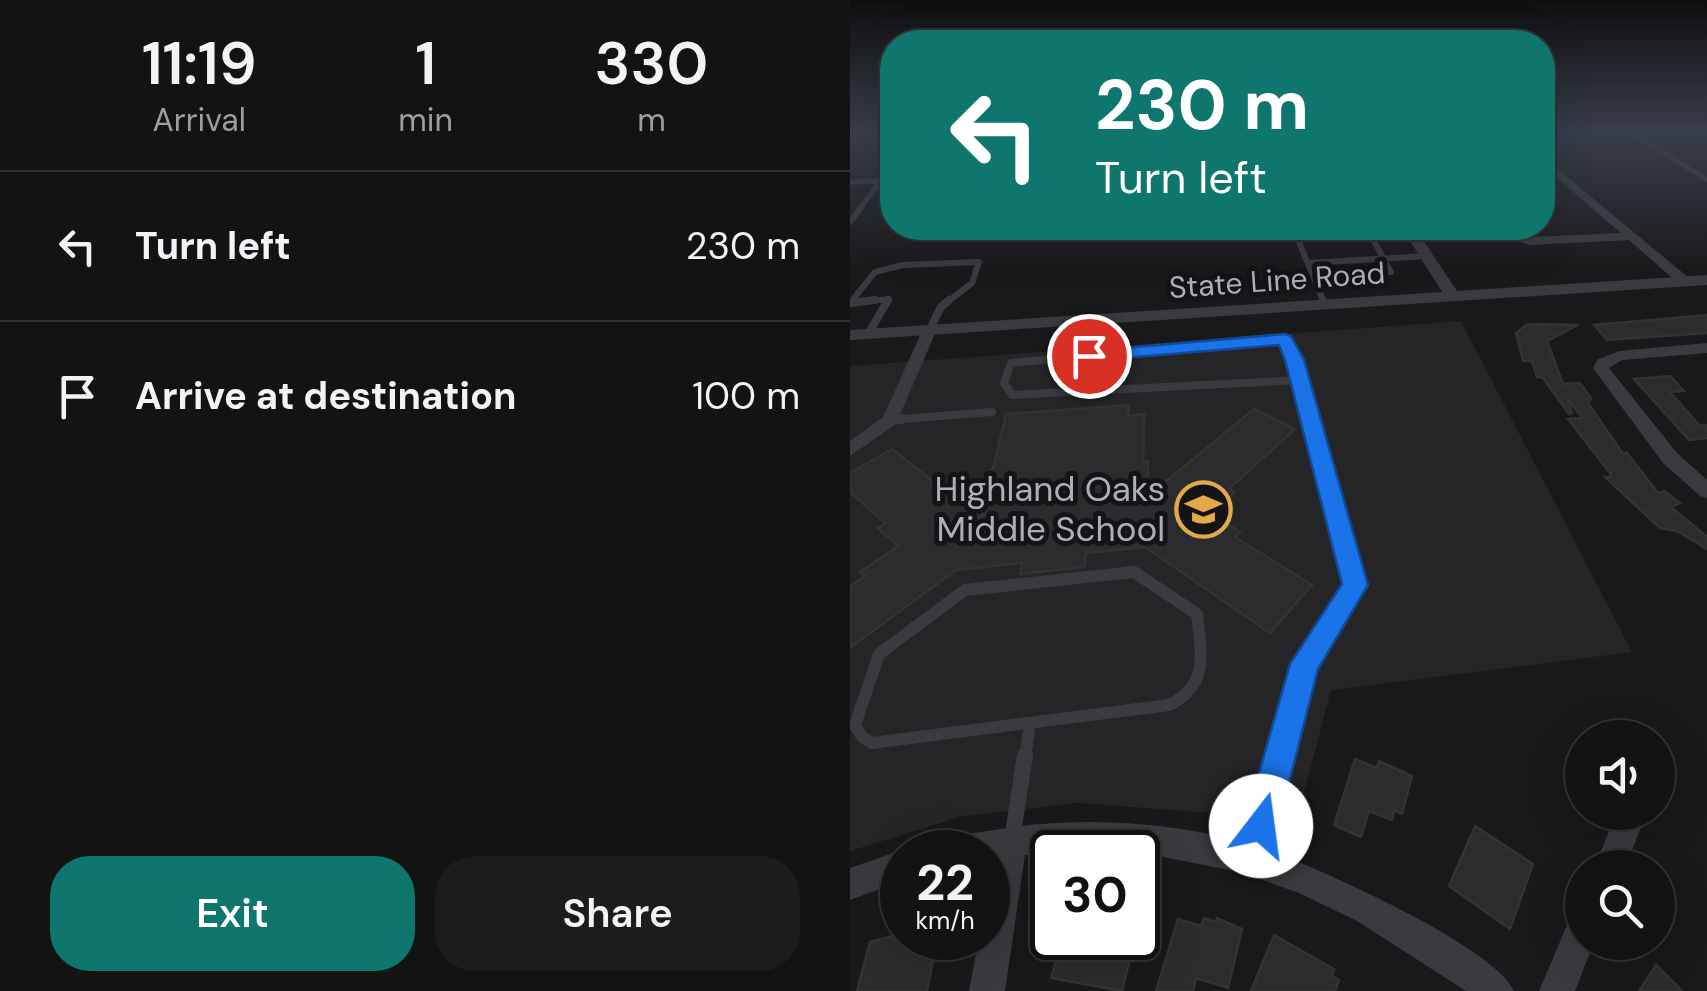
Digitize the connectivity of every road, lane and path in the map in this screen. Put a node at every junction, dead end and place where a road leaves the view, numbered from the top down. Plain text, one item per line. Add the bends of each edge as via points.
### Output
1 (1565, 178) edge
2 (880, 181) edge
3 (850, 182) edge
4 (880, 182) edge
5 (850, 222) edge
6 (1633, 236) junction
7 (1555, 239) edge
8 (1302, 240) edge
9 (1374, 240) edge
10 (1418, 240) edge
11 (1428, 256) junction
12 (1384, 258) junction
13 (1308, 263) junction
14 (1367, 267) junction
15 (1354, 268) junction
16 (1342, 269) junction
17 (1329, 270) junction
18 (1314, 278) junction
19 (1707, 280) edge
20 (1684, 281) junction
21 (1453, 296) junction
22 (850, 303) edge
23 (1325, 305) junction
24 (930, 329) junction
25 (859, 335) edge
26 (1707, 348) edge
27 (1297, 370) junction
28 (992, 412) dead end
29 (890, 420) junction
30 (850, 450) edge
31 (1707, 491) edge
32 (1030, 723) junction
33 (1012, 841) junction
34 (1252, 859) junction
35 (880, 874) edge
36 (850, 884) edge
37 (1570, 960) edge
38 (988, 991) edge
39 (1496, 991) edge
40 (1557, 991) edge

1 - 6 street
2 - 3 lane
4 - 5 lane
6 - 7 street
6 - 20 street
8 - 13 lane
9 - 12 lane
10 - 11 street
11 - 12 lane
11 - 21 street
12 - 14 lane
12 - 14 lane via 1391,272
13 - 17 lane
13 - 18 lane
14 - 15 lane
14 - 15 lane
15 - 16 lane
15 - 16 lane
16 - 17 lane
16 - 17 lane
17 - 18 lane
18 - 23 lane
19 - 20 street, State Line Road
20 - 21 street, State Line Road
21 - 23 street, State Line Road
22 - 24 lane via 875,272 979,262 972,283 941,307
22 - 25 lane via 889,299
23 - 24 street, State Line Road
24 - 25 street, State Line Road
24 - 29 street
26 - 31 street via 1603,362 1604,375 1670,458
27 - 27 lane via 1012,395 1004,384 1010,362 1285,339
27 - 34 street via 1356,585 1304,664
28 - 29 lane
29 - 30 street
32 - 32 lane via 1185,699 1202,678 1197,614 1134,572 965,590 878,654 855,725 872,743
32 - 33 lane
33 - 34 street via 1157,837
33 - 38 street
34 - 39 street via 1374,911
35 - 36 street
37 - 40 street

